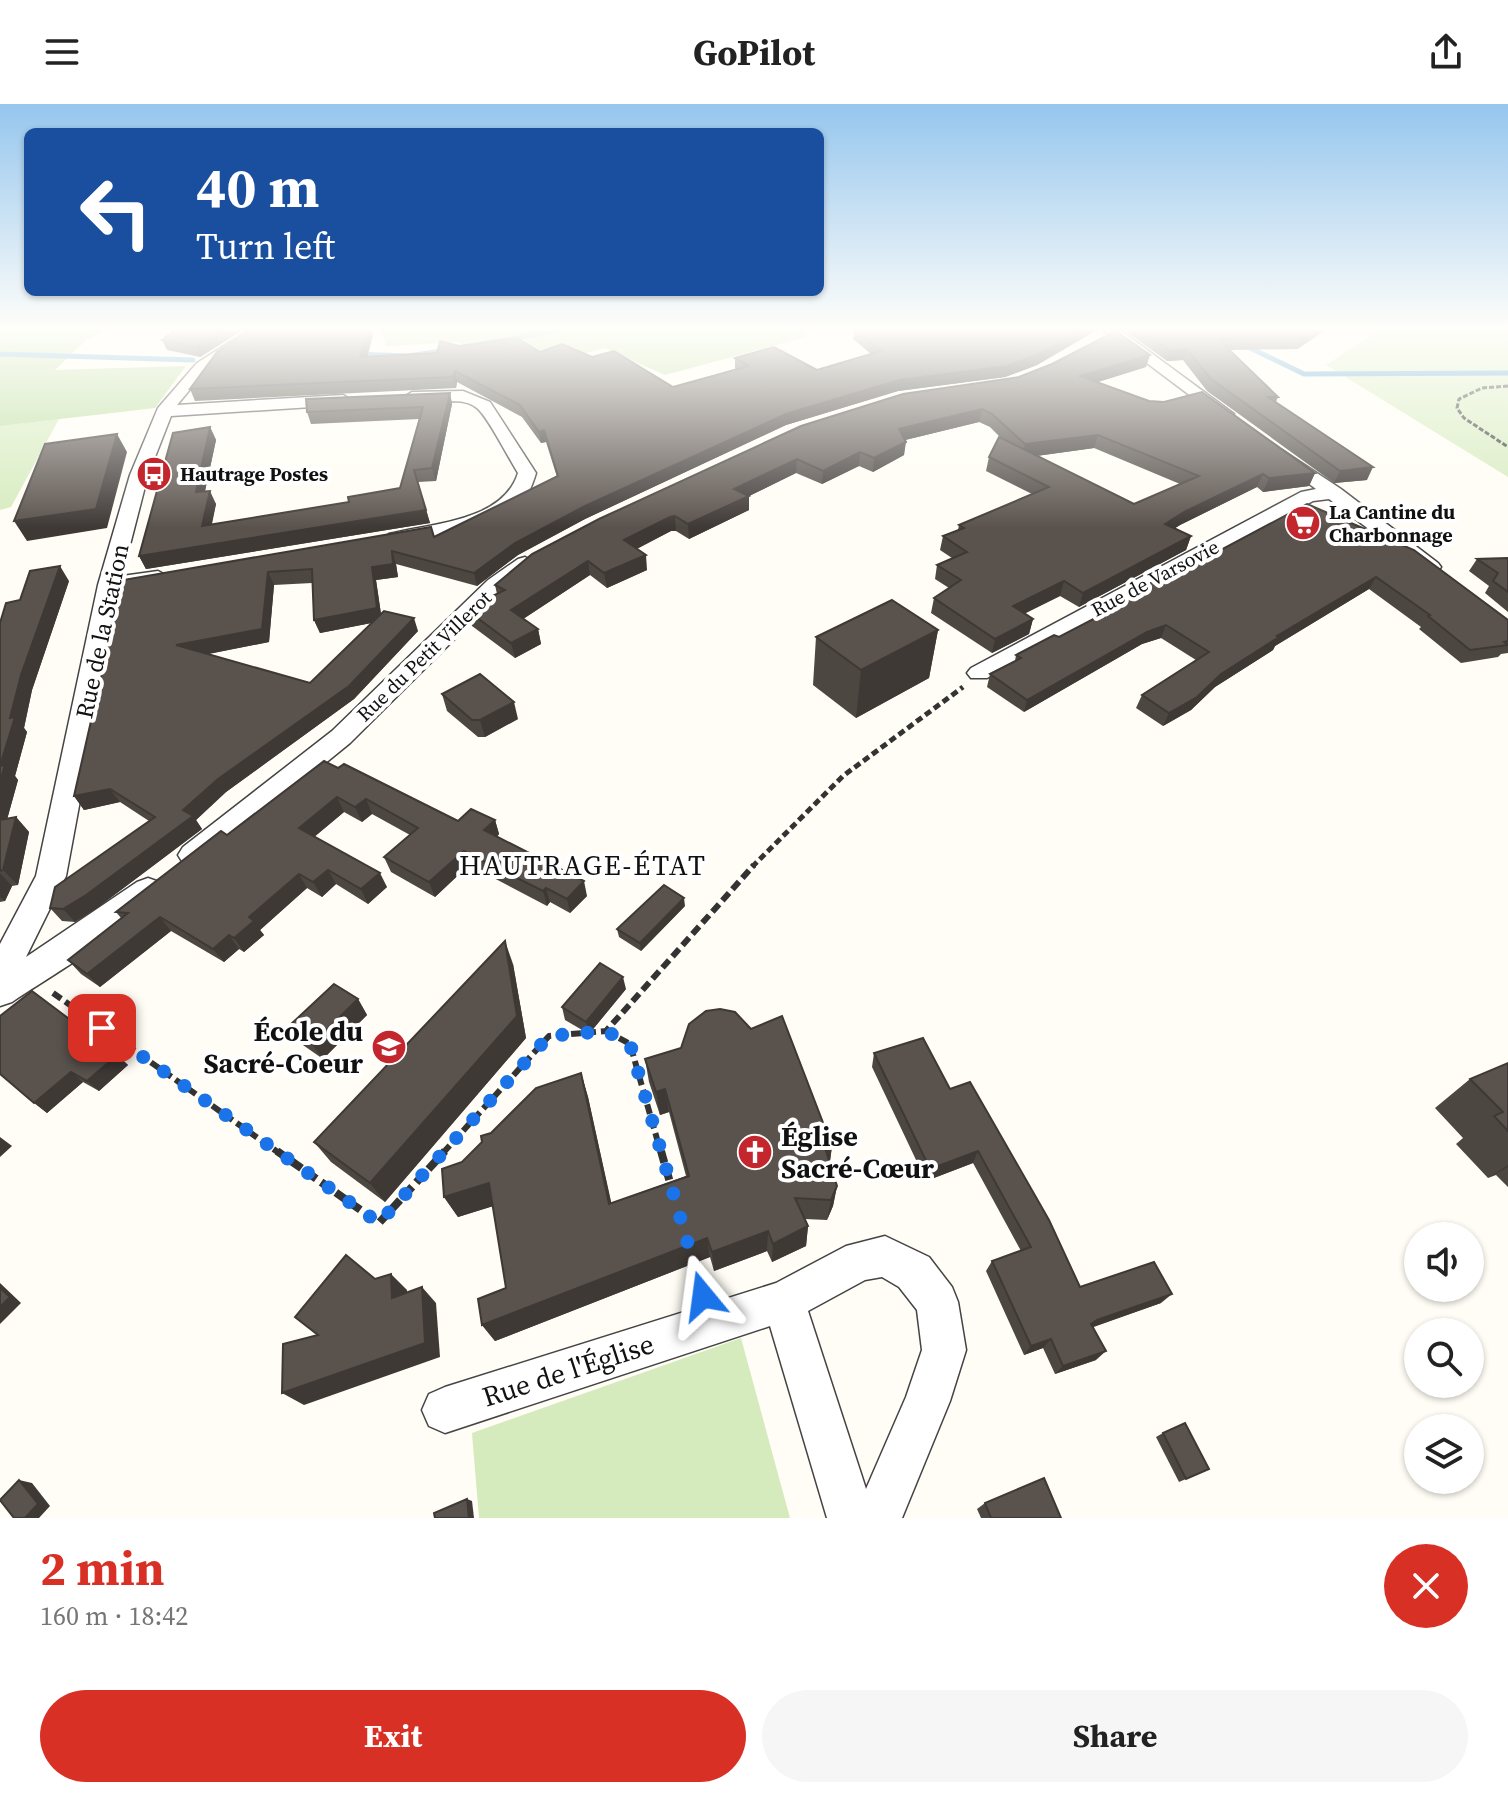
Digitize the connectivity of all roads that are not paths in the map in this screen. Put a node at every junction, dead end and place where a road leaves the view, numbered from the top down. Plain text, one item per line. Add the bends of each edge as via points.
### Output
1 (177, 396) edge
2 (425, 396) edge
3 (454, 396) edge
4 (1199, 396) edge
5 (164, 411) junction
6 (1247, 430) edge
7 (1272, 448) edge
8 (1334, 493) junction
9 (382, 540) edge
10 (539, 555) edge
11 (170, 575) edge
12 (1443, 576) edge
13 (109, 585) junction
14 (979, 673) road end
15 (13, 971) edge
16 (0, 992) edge
17 (784, 1301) junction
18 (445, 1410) dead end
19 (851, 1518) edge
20 (878, 1518) edge

1 - 5 street, Rue de la Station
2 - 5 street
3 - 9 street via 484,405 527,473 527,482 509,503 481,517 443,530
4 - 6 street
5 - 13 street, Rue de la Station via 139,475
7 - 8 street
8 - 12 street
8 - 14 street, Rue de Varsovie via 1308,496
10 - 15 street, Rue du Petit Villerot via 496,585 287,783 110,919
11 - 13 street
13 - 15 street, Rue de la Station via 51,876 16,949
15 - 16 street, Rue du Petit Villerot
17 - 18 street, Rue de l'Église
17 - 19 street
17 - 20 street, Rue de l'Église via 860,1260 885,1256 914,1272 937,1302 944,1350

